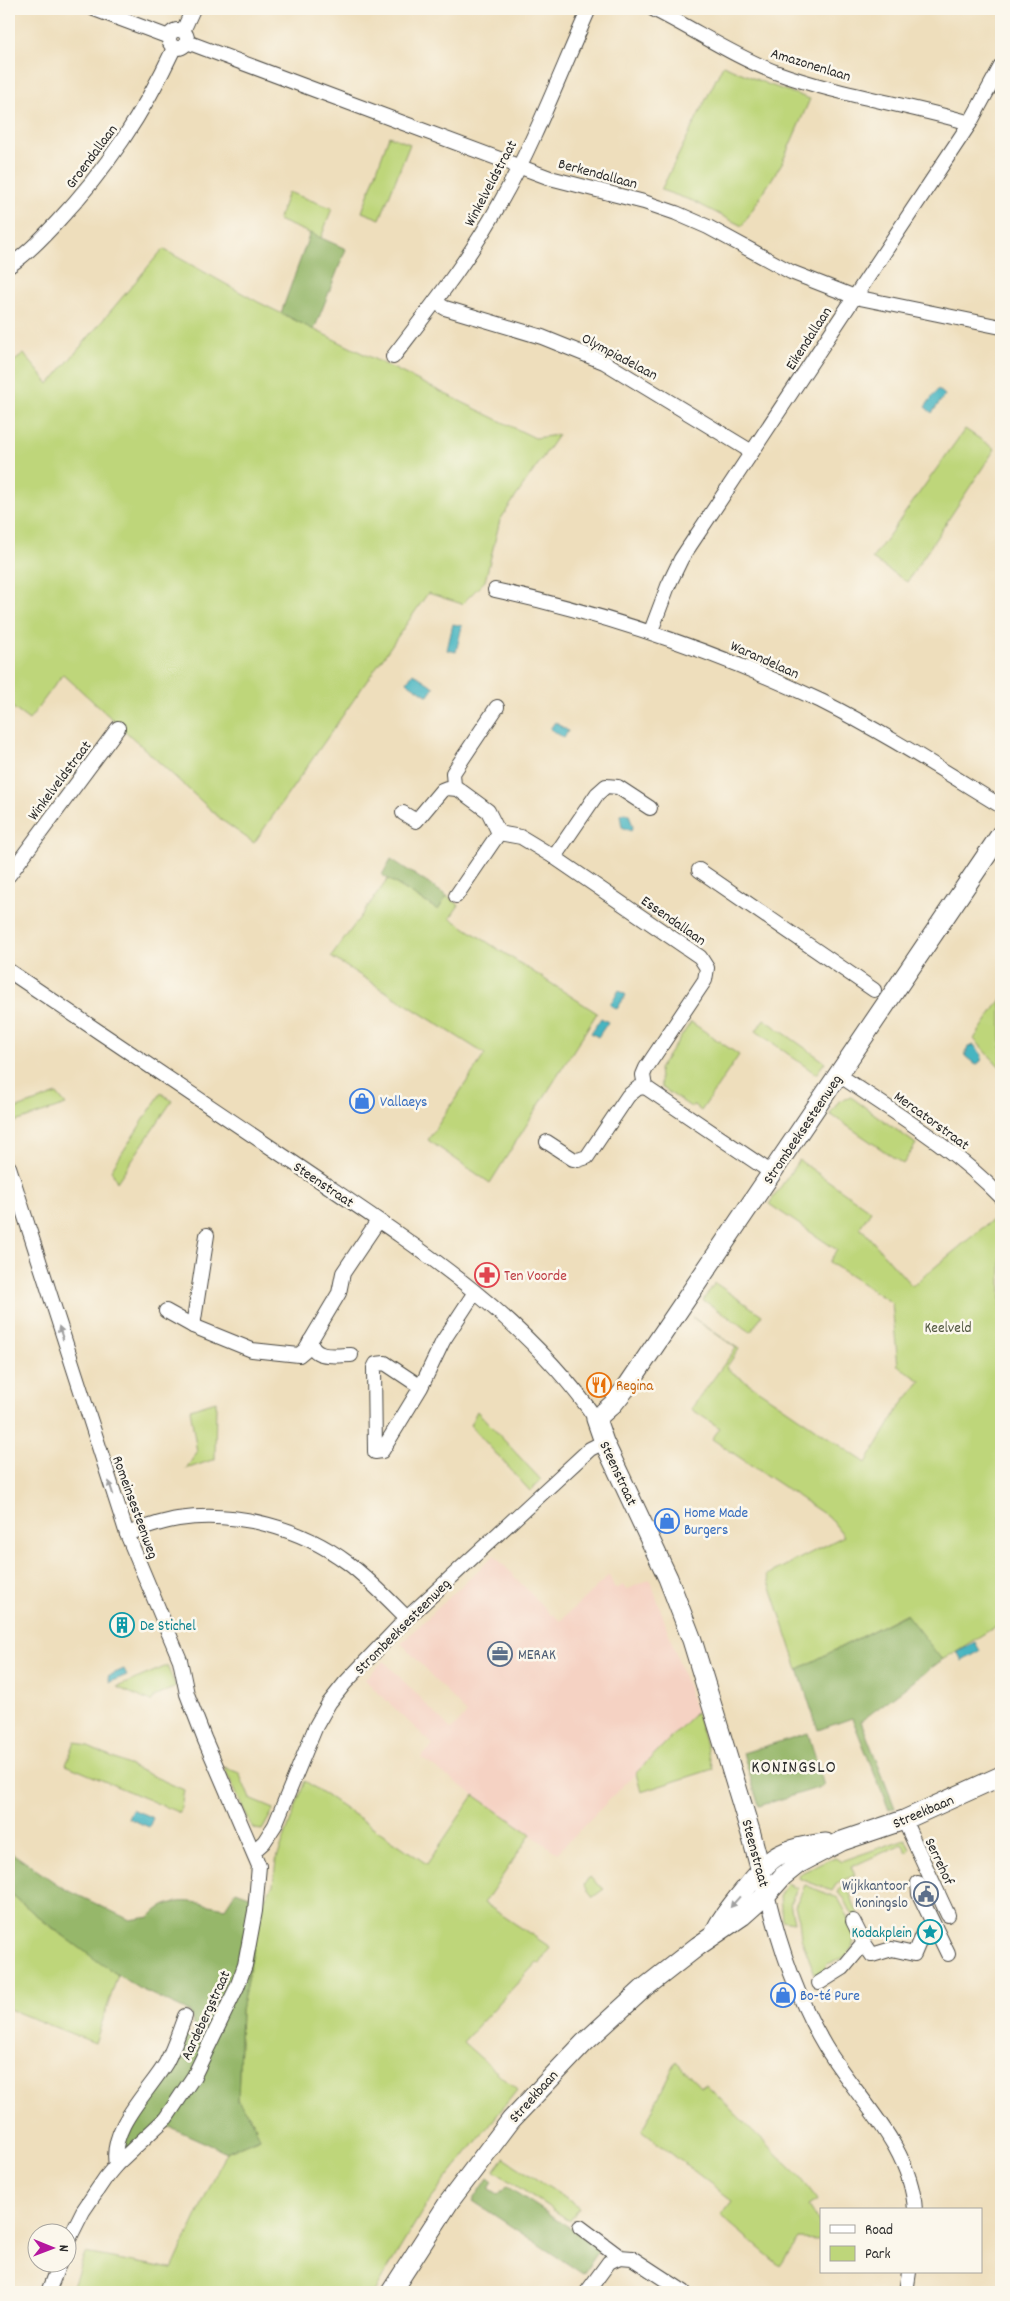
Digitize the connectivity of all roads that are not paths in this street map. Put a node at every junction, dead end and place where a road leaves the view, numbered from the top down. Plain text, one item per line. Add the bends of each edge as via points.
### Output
1 (94, 9) edge
2 (194, 9) edge
3 (589, 9) edge
4 (653, 9) edge
5 (178, 40) junction
6 (1001, 66) edge
7 (970, 124) junction
8 (520, 166) junction
9 (9, 266) edge
10 (855, 297) junction
11 (435, 302) junction
12 (1001, 327) edge
13 (393, 357) dead end
14 (752, 452) junction
15 (495, 590) dead end
16 (651, 631) junction
17 (496, 707) dead end
18 (118, 728) dead end
19 (457, 789) junction
20 (1001, 806) edge
21 (650, 808) dead end
22 (403, 813) dead end
23 (499, 833) junction
24 (1001, 834) edge
25 (554, 857) junction
26 (699, 870) dead end
27 (9, 875) edge
28 (456, 896) dead end
29 (9, 971) edge
30 (874, 990) dead end
31 (839, 1075) junction
32 (645, 1087) junction
33 (547, 1142) dead end
34 (9, 1167) edge
35 (772, 1173) junction
36 (1001, 1197) edge
37 (378, 1221) junction
38 (207, 1235) dead end
39 (474, 1292) junction
40 (166, 1311) dead end
41 (193, 1326) junction
42 (310, 1341) junction
43 (351, 1356) dead end
44 (421, 1388) junction
45 (596, 1419) junction
46 (604, 1442) junction
47 (127, 1534) junction
48 (407, 1618) junction
49 (1001, 1776) edge
50 (904, 1820) junction
51 (842, 1841) junction
52 (254, 1851) junction
53 (761, 1872) junction
54 (918, 1883) dead end
55 (767, 1894) junction
56 (948, 1915) dead end
57 (852, 1921) dead end
58 (935, 1927) junction
59 (714, 1935) junction
60 (864, 1944) junction
61 (948, 1954) dead end
62 (819, 1983) dead end
63 (185, 2016) dead end
64 (116, 2165) junction
65 (915, 2208) edge
66 (77, 2224) edge
67 (580, 2227) dead end
68 (620, 2257) junction
69 (55, 2274) edge
70 (909, 2274) edge
71 (48, 2292) edge
72 (391, 2292) edge
73 (587, 2292) edge
74 (684, 2292) edge
75 (906, 2292) edge

1 - 5 street, Berkendallaan
2 - 5 street, Groendallaan
3 - 8 street, Winkelveldstraat
4 - 7 street, Amazonenlaan via 712,43 776,72
5 - 8 street, Berkendallaan
5 - 9 street, Groendallaan via 135,124 92,183 42,239
6 - 7 street, Eikendallaan
7 - 10 street, Eikendallaan
8 - 10 street, Berkendallaan via 681,215 791,272
8 - 11 street, Winkelveldstraat via 480,236
10 - 12 street, Berkendallaan
10 - 14 street, Eikendallaan
11 - 13 street, Winkelveldstraat
11 - 14 street, Olympiadelaan via 604,362
14 - 16 street, Eikendallaan via 678,564
15 - 16 street, Warandelaan via 578,609
16 - 20 street, Warandelaan via 722,657 821,702 894,740
17 - 19 street via 453,773 452,781
18 - 27 street, Winkelveldstraat
19 - 22 street via 442,790 416,821
19 - 23 street via 488,811
21 - 25 street via 618,787 606,786 597,794
23 - 25 street, Essendallaan via 521,837
23 - 28 street
24 - 31 street, Strombeeksesteenweg
25 - 32 street, Essendallaan via 704,962 705,980 646,1068 643,1074
26 - 30 street
29 - 37 street, Steenstraat
31 - 35 street, Strombeeksesteenweg
31 - 36 street, Mercatorstraat via 942,1146
32 - 33 street via 628,1096 590,1153 582,1159 573,1159
32 - 35 street
47 -> 34 street, Romeinsesteenweg
35 - 45 street, Strombeeksesteenweg via 626,1388
37 - 39 street, Steenstraat
37 - 42 street via 343,1274 339,1293
38 - 41 street
39 - 44 street via 443,1341
39 - 45 street, Steenstraat via 550,1363
40 - 41 street
41 - 42 street via 252,1350 296,1355 303,1352
42 - 43 street via 314,1351 321,1355
44 - 44 street via 382,1451 375,1452 376,1364 385,1363
45 - 46 street, Steenstraat
46 - 48 street, Strombeeksesteenweg via 590,1450
46 - 53 street, Steenstraat via 668,1578 692,1640
47 - 48 street via 193,1517 233,1519 278,1527 320,1545 347,1562
47 - 52 street, Romeinsesteenweg via 180,1660 187,1694 204,1738
48 - 52 street, Strombeeksesteenweg via 329,1703 316,1726 275,1825
49 - 50 street, Streekbaan
50 - 51 street, Streekbaan
50 - 56 street, Serrehof
51 - 53 street, Streekbaan via 784,1853
51 - 55 street, Streekbaan via 789,1870
52 - 64 street, Aardebergstraat via 260,1873 245,1965 237,1987 180,2099 160,2124
53 - 55 street, Steenstraat
53 -> 59 street, Streekbaan via 723,1916
54 - 58 street via 919,1894
55 - 59 street, Streekbaan
55 - 65 street, Steenstraat via 781,1948 815,2028 902,2158 911,2182
57 - 60 street
58 - 60 street via 923,1933 914,1954 892,1949 872,1955
58 - 61 street
59 - 72 street, Streekbaan via 604,2023 511,2120 449,2202
60 - 62 street via 843,1968
63 - 64 street, Aardebergstraat via 166,2061 120,2131 115,2146
64 - 66 street, Aardebergstraat via 90,2200
67 - 68 street
68 - 73 street via 609,2262
68 - 74 street via 632,2258
69 - 71 street
70 - 75 street

